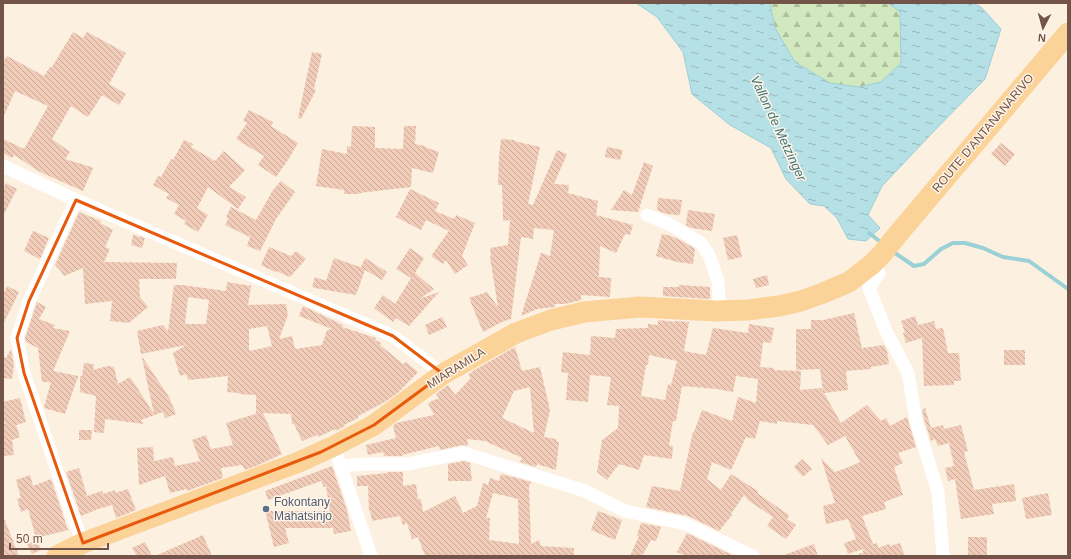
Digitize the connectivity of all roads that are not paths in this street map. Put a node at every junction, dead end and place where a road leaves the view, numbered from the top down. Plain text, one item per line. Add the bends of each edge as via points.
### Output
1 (1068, 33) edge
2 (3, 166) edge
3 (76, 200) junction
4 (647, 215) dead end
5 (873, 263) junction
6 (716, 311) junction
7 (443, 374) junction
8 (334, 446) junction
9 (340, 466) junction
10 (83, 543) junction
11 (57, 556) edge
12 (371, 556) edge
13 (753, 556) edge
14 (943, 556) edge

1 - 5 main road, ROUTE D'ANTANANARIVO
2 - 3 street
3 - 7 street via 393,336
3 - 10 street via 29,301 17,338 24,373
4 - 6 street via 701,242 709,255 718,281 719,299
5 - 6 main road, MIARAMILA via 849,282 801,301 748,310
5 - 14 street via 879,273 869,288 886,331 908,373 916,421 938,492
6 - 7 main road, MIARAMILA via 640,307 584,312 551,320 516,333
7 - 8 main road, MIARAMILA via 374,425
8 - 9 street
8 - 10 main road, MIARAMILA via 299,462
9 - 12 street
9 - 13 street via 407,464 464,453 585,491 625,511 686,524
10 - 11 main road, MIARAMILA

